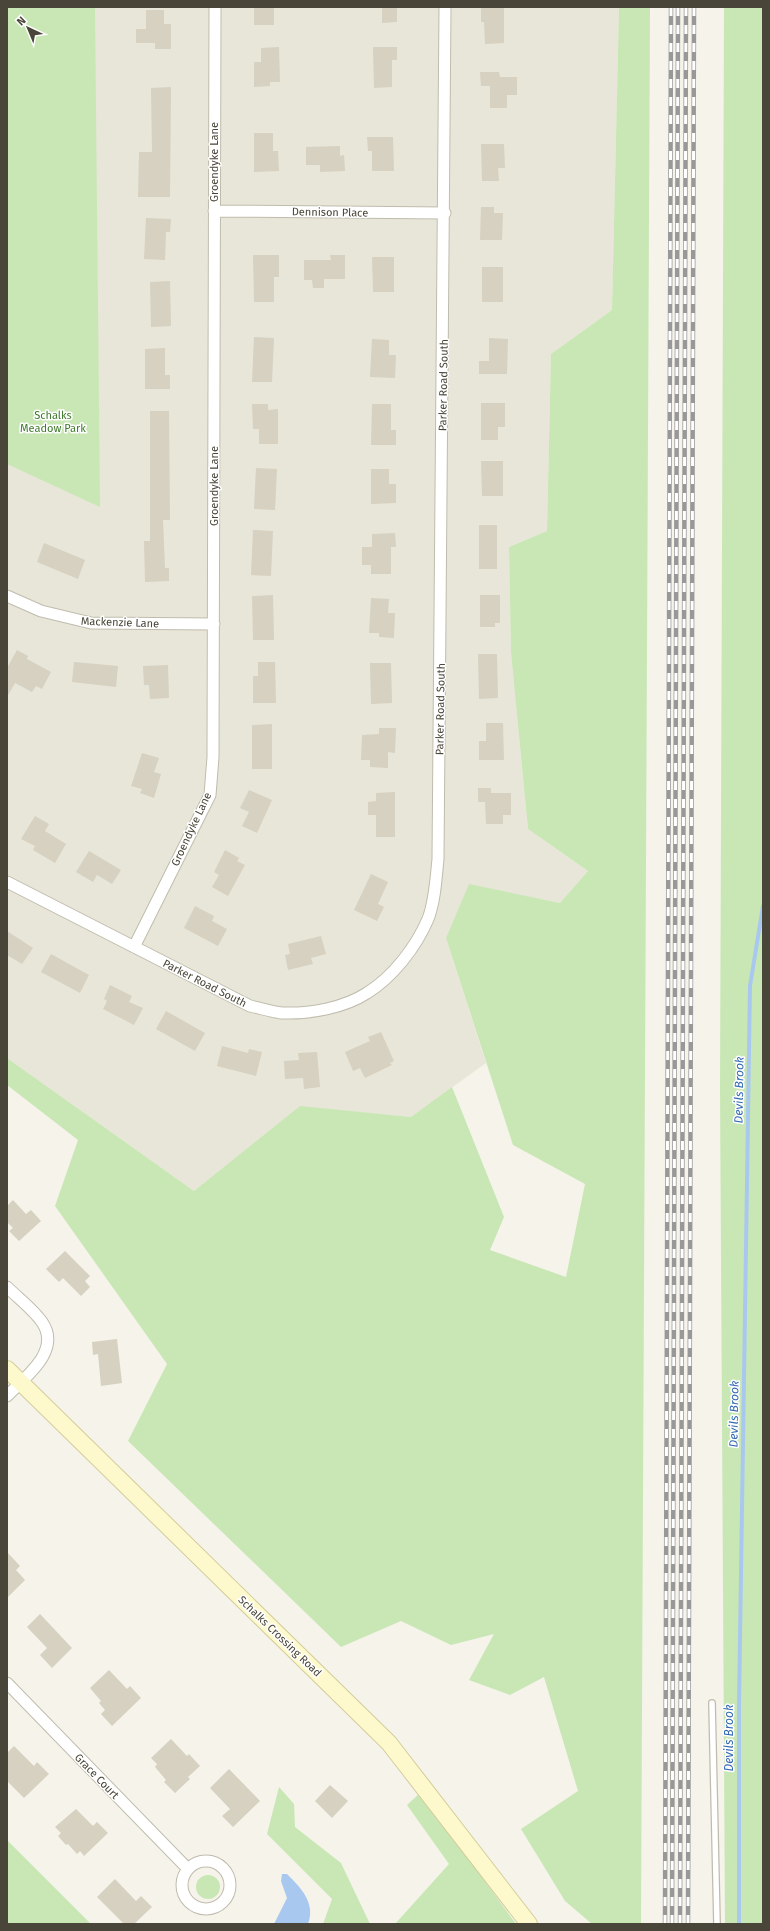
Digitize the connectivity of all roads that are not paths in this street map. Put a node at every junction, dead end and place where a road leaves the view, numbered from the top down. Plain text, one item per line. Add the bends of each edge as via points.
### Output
1 (215, 7) edge
2 (445, 7) edge
3 (214, 211) junction
4 (445, 213) junction
5 (7, 596) edge
6 (214, 624) junction
7 (7, 882) edge
8 (134, 947) junction
9 (7, 1287) edge
10 (7, 1369) edge
11 (20, 1382) junction
12 (7, 1396) edge
13 (7, 1683) edge
14 (712, 1703) dead end
15 (188, 1869) junction
16 (529, 1924) edge
17 (717, 1924) edge

1 - 3 street, Groendyke Lane
2 - 4 street, Parker Road South
3 - 4 street, Dennison Place
3 - 6 street, Groendyke Lane
4 - 8 street, Parker Road South via 438,859 428,918 412,947 389,974 367,993 342,1004 312,1012 281,1013 250,1006
5 - 6 street, Mackenzie Lane via 41,611 91,624
6 - 8 street, Groendyke Lane via 213,757 210,795
7 - 8 street, Parker Road South
9 - 11 street via 41,1320 48,1339 47,1351 40,1362
10 - 11 street, Schalks Crossing Road
11 - 12 street
11 - 16 street, Schalks Crossing Road via 389,1743
13 - 15 street, Grace Court
14 - 17 lane
15 - 15 street via 184,1875 182,1891 191,1905 206,1910 221,1905 230,1891 229,1875 224,1869 210,1861 194,1864

